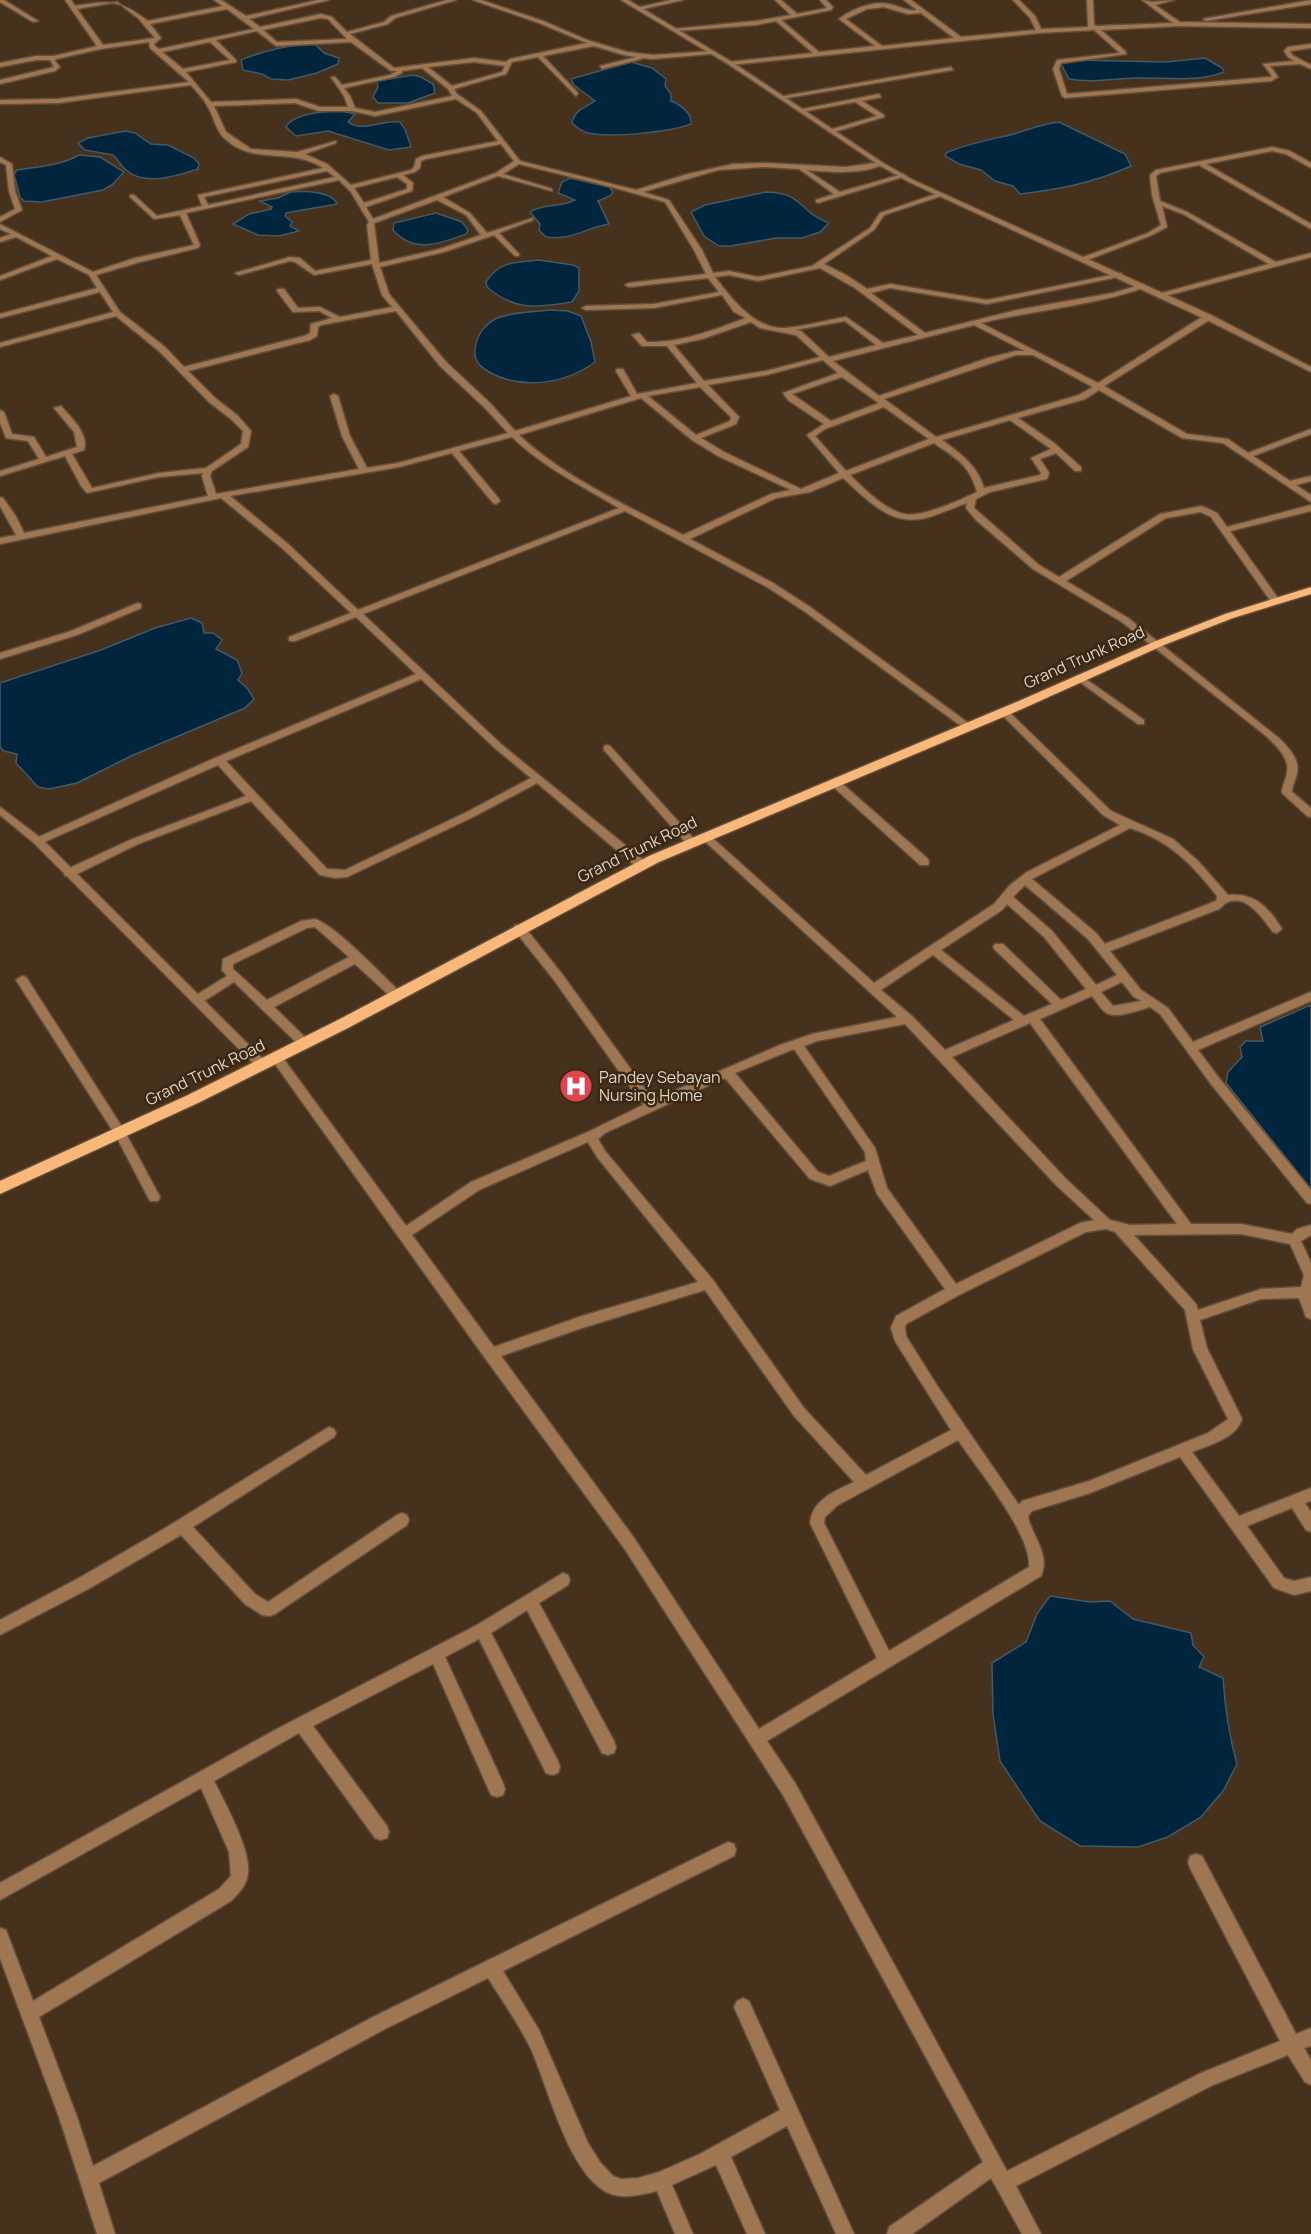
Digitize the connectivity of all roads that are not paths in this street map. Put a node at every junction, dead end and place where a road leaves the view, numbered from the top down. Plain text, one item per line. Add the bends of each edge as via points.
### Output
1 (0, 0) edge
2 (68, 0) edge
3 (217, 0) edge
4 (326, 0) edge
5 (453, 0) edge
6 (477, 0) edge
7 (624, 0) edge
8 (680, 0) edge
9 (778, 0) edge
10 (823, 0) edge
11 (907, 0) edge
12 (1016, 0) edge
13 (1090, 0) edge
14 (1171, 0) edge
15 (1148, 2) edge
16 (1311, 2) edge
17 (227, 7) junction
18 (73, 8) junction
19 (639, 8) junction
20 (923, 11) junction
21 (796, 16) junction
22 (245, 18) junction
23 (777, 19) junction
24 (35, 21) dead end
25 (147, 22) junction
26 (1183, 24) junction
27 (1311, 26) edge
28 (1093, 27) junction
29 (676, 29) junction
30 (259, 31) junction
31 (1039, 31) junction
32 (345, 34) junction
33 (158, 39) junction
34 (959, 39) junction
35 (212, 40) junction
36 (352, 40) junction
37 (593, 44) junction
38 (1311, 46) edge
39 (880, 47) junction
40 (102, 48) junction
41 (158, 51) junction
42 (710, 52) junction
43 (817, 53) junction
44 (539, 55) junction
45 (643, 57) junction
46 (54, 58) junction
47 (1301, 62) junction
48 (730, 63) junction
49 (507, 64) junction
50 (0, 65) edge
51 (602, 67) dead end
52 (1311, 67) edge
53 (425, 68) junction
54 (951, 69) dead end
55 (403, 70) junction
56 (183, 71) junction
57 (333, 78) dead end
58 (0, 82) edge
59 (192, 83) junction
60 (341, 87) junction
61 (451, 88) junction
62 (576, 93) dead end
63 (879, 96) dead end
64 (458, 97) junction
65 (781, 97) junction
66 (856, 100) junction
67 (0, 102) edge
68 (210, 104) junction
69 (352, 109) junction
70 (801, 110) junction
71 (831, 130) junction
72 (334, 142) dead end
73 (503, 142) junction
74 (298, 154) junction
75 (0, 159) edge
76 (518, 162) junction
77 (1198, 162) junction
78 (880, 164) junction
79 (1311, 166) edge
80 (801, 168) junction
81 (326, 169) junction
82 (498, 174) junction
83 (398, 175) junction
84 (903, 176) junction
85 (339, 178) junction
86 (349, 187) junction
87 (550, 190) dead end
88 (635, 192) junction
89 (839, 195) junction
90 (939, 195) junction
91 (132, 196) dead end
92 (438, 198) junction
93 (818, 201) dead end
94 (1157, 202) junction
95 (362, 206) junction
96 (206, 207) junction
97 (182, 212) junction
98 (531, 219) dead end
99 (0, 220) edge
100 (372, 222) junction
101 (0, 226) edge
102 (1311, 227) edge
103 (494, 231) junction
104 (16, 235) junction
105 (486, 235) junction
106 (0, 240) edge
107 (517, 255) dead end
108 (1311, 255) edge
109 (56, 257) junction
110 (1083, 259) junction
111 (375, 263) junction
112 (1275, 265) junction
113 (815, 267) junction
114 (239, 273) dead end
115 (92, 274) junction
116 (710, 275) junction
117 (1118, 275) junction
118 (0, 278) edge
119 (678, 279) junction
120 (628, 285) dead end
121 (1140, 286) junction
122 (101, 289) junction
123 (281, 291) dead end
124 (864, 292) junction
125 (723, 293) junction
126 (1161, 296) junction
127 (688, 300) junction
128 (586, 308) dead end
129 (396, 309) junction
130 (117, 313) junction
131 (1, 314) edge
132 (1208, 317) junction
133 (338, 319) junction
134 (751, 319) junction
135 (975, 322) junction
136 (788, 330) junction
137 (636, 335) dead end
138 (924, 336) junction
139 (668, 343) junction
140 (0, 345) edge
141 (882, 346) junction
142 (1036, 353) junction
143 (826, 359) junction
144 (183, 370) junction
145 (1311, 370) edge
146 (620, 371) dead end
147 (843, 374) junction
148 (702, 384) junction
149 (1100, 387) junction
150 (334, 396) dead end
151 (639, 396) junction
152 (881, 402) junction
153 (58, 408) dead end
154 (0, 412) edge
155 (1011, 417) junction
156 (830, 424) junction
157 (1311, 431) edge
158 (513, 434) junction
159 (695, 438) junction
160 (937, 439) junction
161 (1057, 450) junction
162 (454, 451) junction
163 (68, 454) junction
164 (1247, 456) junction
165 (44, 461) junction
166 (208, 470) junction
167 (1078, 470) dead end
168 (364, 471) junction
169 (0, 474) edge
170 (843, 474) junction
171 (1311, 478) edge
172 (1290, 484) junction
173 (800, 491) junction
174 (981, 493) junction
175 (218, 496) junction
176 (972, 498) junction
177 (1311, 499) edge
178 (0, 500) edge
179 (496, 501) dead end
180 (626, 508) junction
181 (1311, 508) edge
182 (1224, 530) junction
183 (21, 536) junction
184 (682, 539) junction
185 (0, 541) edge
186 (1059, 581) junction
187 (1311, 590) edge
188 (1275, 600) junction
189 (138, 606) dead end
190 (355, 613) junction
191 (292, 639) dead end
192 (1157, 644) junction
193 (0, 656) edge
194 (421, 675) junction
195 (1080, 678) junction
196 (1004, 712) junction
197 (1141, 722) dead end
198 (968, 727) junction
199 (607, 748) dead end
200 (219, 760) junction
201 (537, 779) junction
202 (834, 782) junction
203 (253, 797) junction
204 (0, 810) edge
205 (1311, 814) edge
206 (1128, 825) junction
207 (705, 836) junction
208 (38, 841) junction
209 (691, 842) junction
210 (924, 862) dead end
211 (642, 865) junction
212 (69, 873) junction
213 (1024, 879) junction
214 (1007, 898) junction
215 (1224, 899) junction
216 (519, 928) junction
217 (1277, 930) dead end
218 (999, 947) dead end
219 (1104, 949) junction
220 (934, 950) junction
221 (357, 958) junction
222 (235, 976) junction
223 (1124, 977) junction
224 (22, 980) dead end
225 (874, 989) junction
226 (1093, 990) junction
227 (396, 995) junction
228 (1311, 996) edge
229 (196, 1000) junction
230 (1151, 1003) junction
231 (1060, 1005) junction
232 (266, 1006) junction
233 (1027, 1019) junction
234 (908, 1020) junction
235 (304, 1043) junction
236 (797, 1044) junction
237 (1191, 1048) junction
238 (943, 1056) junction
239 (276, 1057) junction
240 (261, 1064) junction
241 (727, 1072) junction
242 (650, 1106) junction
243 (120, 1133) junction
244 (594, 1134) junction
245 (873, 1163) junction
246 (0, 1188) edge
247 (154, 1197) dead end
248 (1311, 1199) edge
249 (1113, 1226) junction
250 (1187, 1228) junction
251 (1311, 1230) edge
252 (404, 1234) junction
253 (1294, 1240) junction
254 (708, 1284) junction
255 (954, 1291) junction
256 (1306, 1292) junction
257 (1311, 1313) edge
258 (1194, 1317) junction
259 (490, 1354) junction
260 (960, 1432) junction
261 (329, 1433) dead end
262 (1183, 1450) junction
263 (864, 1483) junction
264 (1311, 1494) edge
265 (1295, 1500) junction
266 (402, 1520) dead end
267 (1022, 1522) junction
268 (1236, 1524) junction
269 (1311, 1525) edge
270 (183, 1527) junction
271 (563, 1580) dead end
272 (1311, 1584) edge
273 (530, 1601) junction
274 (0, 1628) edge
275 (482, 1630) junction
276 (436, 1654) junction
277 (887, 1662) junction
278 (302, 1724) junction
279 (758, 1738) junction
280 (608, 1747) dead end
281 (552, 1767) dead end
282 (205, 1778) junction
283 (497, 1789) dead end
284 (381, 1832) dead end
285 (728, 1850) dead end
286 (1196, 1862) dead end
287 (0, 1892) edge
288 (0, 1936) edge
289 (491, 1967) junction
290 (742, 2007) dead end
291 (29, 2013) junction
292 (1311, 2037) edge
293 (1292, 2045) junction
294 (1311, 2076) edge
295 (791, 2114) junction
296 (719, 2152) junction
297 (994, 2165) junction
298 (88, 2179) junction
299 (662, 2182) junction
300 (1004, 2182) junction
301 (106, 2234) edge
302 (684, 2234) edge
303 (756, 2234) edge
304 (845, 2234) edge
305 (896, 2234) edge
306 (1032, 2234) edge

1 - 24 street
2 - 18 street
3 - 17 street
4 - 22 street
5 - 32 street
6 - 37 street
7 - 19 street
8 - 19 street
9 - 21 street
10 - 21 street via 831,8
11 - 20 street
12 - 31 street via 1028,11
13 - 28 street
14 - 15 street
15 - 26 street
16 - 26 street
17 - 22 street
17 - 25 street
18 - 25 street via 118,0
18 - 40 street
19 - 29 street
20 - 34 street
20 - 39 street via 905,13 885,5 842,19
21 - 23 street
22 - 30 street
23 - 29 street
23 - 43 street
25 - 33 street
26 - 27 street
26 - 28 street
28 - 31 street
28 - 47 street via 1123,54 1059,61 1056,69 1065,96 1271,79 1275,77 1266,64
29 - 42 street
30 - 32 street via 321,16 330,18
30 - 35 street
30 - 36 street via 279,44
31 - 34 street
32 - 36 street
33 - 40 street
33 - 41 street via 150,45
34 - 39 street
35 - 41 street
35 - 56 street via 234,61
36 - 55 street via 387,68
37 - 44 street
37 - 45 street
38 - 47 street via 1287,51
39 - 43 street
40 - 46 street
41 - 56 street
42 - 45 street
42 - 48 street
43 - 48 street
44 - 49 street
44 - 62 street
45 - 51 street
46 - 50 street
46 - 58 street via 56,69
47 - 52 street
48 - 65 street
49 - 53 street via 474,60
49 - 61 street via 504,74
53 - 55 street
53 - 61 street
54 - 65 street
55 - 60 street
56 - 59 street
57 - 60 street
59 - 67 street via 58,100
59 - 68 street
60 - 69 street
61 - 64 street
63 - 66 street
64 - 69 street via 380,114
64 - 73 street via 479,112
65 - 70 street
66 - 70 street
66 - 71 street via 882,116
68 - 69 street via 291,101 319,109
68 - 74 street via 222,132 246,149 260,154
70 - 71 street
71 - 78 street
72 - 74 street
73 - 76 street
73 - 83 street via 424,157 418,160 416,170
74 - 81 street
75 - 99 street via 9,164 12,191 19,207 18,212
76 - 82 street
76 - 88 street
77 - 79 street via 1272,148 1288,152
77 - 94 street via 1155,172
77 - 102 street
78 - 80 street via 852,170
78 - 84 street
80 - 88 street via 717,168
80 - 89 street
81 - 85 street
81 - 96 street via 200,196
82 - 87 street
82 - 92 street
83 - 86 street
83 - 95 street via 410,183 410,190
84 - 89 street
84 - 90 street
85 - 86 street
85 - 96 street
86 - 95 street
88 - 116 street via 671,205
89 - 93 street
90 - 110 street
90 - 113 street via 882,214 872,229
91 - 97 street via 153,217
92 - 100 street
92 - 105 street via 468,214
94 - 110 street via 1165,223 1161,229
94 - 112 street via 1185,213
95 - 100 street
96 - 97 street
97 - 115 street via 196,247
98 - 103 street
100 - 111 street
101 - 104 street
103 - 105 street
103 - 107 street
104 - 106 street
104 - 109 street
105 - 111 street via 442,251
108 - 112 street
109 - 115 street
109 - 118 street
110 - 117 street
111 - 114 street via 314,273 290,259
111 - 129 street via 380,283
112 - 126 street
113 - 116 street via 758,279 734,273
113 - 124 street via 831,270
115 - 122 street
116 - 119 street
116 - 125 street
117 - 121 street
117 - 124 street via 987,302 890,286
119 - 120 street
119 - 127 street
121 - 126 street
121 - 135 street via 1114,295
122 - 130 street
122 - 131 street
123 - 133 street via 296,310 320,309
124 - 138 street
125 - 127 street
125 - 134 street via 736,310
126 - 132 street
127 - 128 street via 642,308
129 - 133 street
129 - 158 street via 443,364
130 - 140 street
130 - 144 street
132 - 145 street
132 - 149 street
133 - 144 street via 316,324 314,334 307,338
134 - 136 street via 764,326
134 - 139 street
135 - 138 street
135 - 142 street
136 - 141 street via 846,319
136 - 143 street via 798,333
137 - 139 street via 645,344
138 - 141 street
139 - 148 street
141 - 143 street
142 - 149 street
142 - 152 street via 1016,353 991,360
143 - 147 street
143 - 148 street
144 - 166 street via 247,431 245,445
146 - 151 street
147 - 152 street
147 - 156 street via 787,393
148 - 151 street
148 - 159 street via 735,419
149 - 155 street via 1060,405
149 - 164 street via 1185,436 1219,439
150 - 168 street via 346,436
151 - 158 street
151 - 159 street
152 - 156 street
152 - 160 street
153 - 163 street via 83,444
154 - 165 street via 9,436 31,439
155 - 160 street
155 - 161 street
156 - 170 street via 811,435
157 - 164 street
158 - 162 street
158 - 180 street via 556,468
159 - 173 street
160 - 170 street
160 - 174 street via 972,469
161 - 167 street
161 - 174 street via 1035,458 1046,476 1042,479
162 - 168 street
162 - 179 street
163 - 165 street
163 - 166 street via 90,491 165,474
164 - 172 street
165 - 169 street
166 - 175 street via 206,476
168 - 175 street
170 - 173 street
170 - 176 street via 902,517
171 - 172 street
172 - 177 street
173 - 184 street via 774,496
174 - 176 street
175 - 183 street
175 - 190 street via 285,546
176 - 186 street via 970,508 979,518 1012,548
178 - 183 street
180 - 184 street
180 - 190 street
181 - 182 street
182 - 186 street via 1207,510 1163,516
182 - 188 street
183 - 185 street
184 - 198 street via 807,609
186 - 192 street via 1115,613
187 - 188 main road, Grand Trunk Road
188 - 192 main road, Grand Trunk Road
189 - 193 street via 74,633
190 - 191 street
190 - 194 street
192 - 195 main road, Grand Trunk Road
192 - 205 street via 1244,711 1285,750 1292,766 1287,793
194 - 200 street
194 - 201 street
195 - 196 main road, Grand Trunk Road
195 - 197 street
196 - 198 main road, Grand Trunk Road
196 - 206 street via 1107,813
198 - 202 main road, Grand Trunk Road
199 - 209 street
200 - 203 street
200 - 208 street
201 - 203 street via 384,856 347,873 335,874 324,872 314,863
201 - 211 street
202 - 207 main road, Grand Trunk Road
202 - 210 street
203 - 212 street via 134,842
204 - 208 street
206 - 213 street
206 - 215 street via 1169,842
207 - 209 main road, Grand Trunk Road
207 - 225 street
208 - 212 street
209 - 211 main road, Grand Trunk Road
211 - 216 main road, Grand Trunk Road
212 - 229 street
213 - 214 street
213 - 219 street via 1080,924
214 - 220 street
214 - 226 street via 1048,934
215 - 217 street via 1249,898
215 - 219 street
216 - 227 main road, Grand Trunk Road
216 - 242 street
218 - 231 street
219 - 223 street
220 - 225 street
220 - 233 street
221 - 222 street via 321,925 311,923 232,958 226,965
221 - 227 street
221 - 232 street
222 - 229 street
222 - 232 street
223 - 226 street
223 - 230 street
224 - 243 street
225 - 234 street
226 - 230 street via 1114,1011
226 - 231 street
227 - 235 main road, Grand Trunk Road
228 - 237 street
229 - 240 street
230 - 237 street via 1164,1011
231 - 233 street
232 - 235 street
233 - 238 street
233 - 250 street via 1080,1079 1118,1138
234 - 236 street
234 - 238 street
235 - 239 main road, Grand Trunk Road
236 - 241 street
236 - 245 street via 871,1151
237 - 248 street
238 - 249 street via 1061,1182
239 - 240 main road, Grand Trunk Road
239 - 252 street
240 - 243 main road, Grand Trunk Road
241 - 242 street
241 - 245 street via 814,1176 830,1181
242 - 244 street
243 - 246 main road, Grand Trunk Road
243 - 247 street
244 - 252 street via 475,1186
244 - 254 street via 591,1139 595,1147
245 - 255 street via 881,1190
249 - 250 street
249 - 255 street via 1084,1227
249 - 258 street via 1184,1299
250 - 253 street via 1255,1230
251 - 253 street
252 - 259 street
253 - 256 street via 1310,1275
254 - 259 street
254 - 263 street via 799,1412
255 - 260 street via 908,1315 898,1328
256 - 257 street
256 - 258 street via 1261,1294
258 - 262 street via 1200,1349 1235,1419 1228,1429
259 - 279 street via 629,1543
260 - 263 street
260 - 267 street
261 - 270 street
262 - 267 street via 1090,1487 1036,1502 1023,1510
262 - 268 street
263 - 277 street via 824,1507 817,1523
264 - 265 street
265 - 268 street
265 - 269 street
266 - 270 street via 270,1609 250,1599
267 - 277 street via 1038,1563 1036,1571
268 - 272 street via 1279,1583 1294,1588
270 - 274 street
271 - 273 street
273 - 275 street
273 - 280 street
275 - 276 street
275 - 281 street
276 - 278 street
276 - 283 street
277 - 279 street
278 - 282 street
278 - 284 street
279 - 297 street
282 - 287 street
282 - 291 street via 238,1857 241,1871 237,1884
285 - 289 street
286 - 293 street
288 - 291 street
289 - 298 street
289 - 299 street via 537,2043 586,2159 601,2179 619,2188
290 - 295 street
291 - 298 street
292 - 293 street
293 - 294 street
293 - 300 street via 1207,2079
295 - 296 street
295 - 304 street
296 - 299 street
296 - 303 street
297 - 300 street
297 - 305 street
298 - 301 street
299 - 302 street
300 - 306 street

